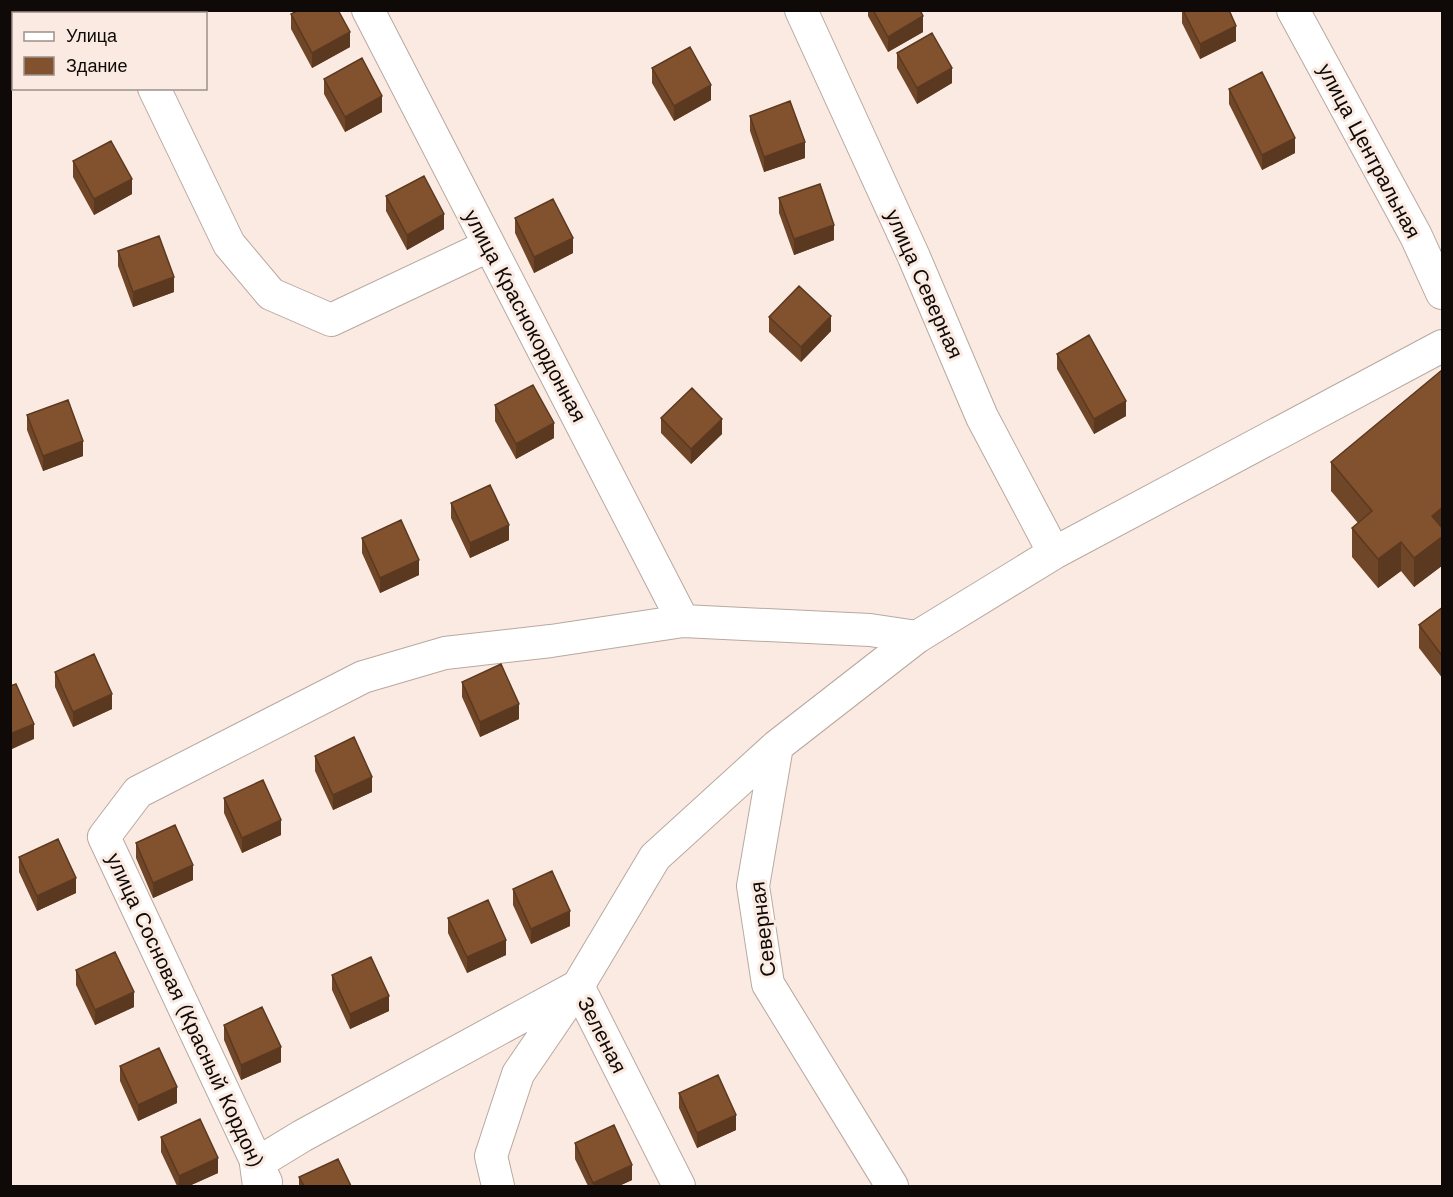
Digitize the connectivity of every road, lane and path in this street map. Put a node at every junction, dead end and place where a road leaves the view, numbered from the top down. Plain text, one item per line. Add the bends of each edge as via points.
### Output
1 (368, 10) edge
2 (801, 10) edge
3 (1293, 10) edge
4 (155, 90) edge
5 (488, 246) junction
6 (1443, 293) edge
7 (1443, 346) edge
8 (1054, 554) junction
9 (683, 621) junction
10 (916, 637) junction
11 (777, 747) junction
12 (578, 986) junction
13 (261, 1179) edge
14 (498, 1186) edge
15 (679, 1186) edge
16 (892, 1186) edge

1 - 5 street, улица Краснокордонная
2 - 8 street, улица Северная via 982,417
3 - 6 street, улица Центральная
4 - 5 street via 230,244 271,294 331,320
5 - 9 street, улица Краснокордонная
7 - 8 street
8 - 10 street
9 - 10 street, улица Сосновая (Красный Кордон) via 870,630
9 - 13 street, улица Сосновая (Красный Кордон) via 445,652 363,677 138,792 104,837
10 - 11 street
11 - 12 street via 655,858
11 - 16 street, Северная via 753,886 768,984
12 - 13 street via 302,1136
12 - 14 street, Зеленая via 518,1074 491,1156
12 - 15 street, Зеленая

